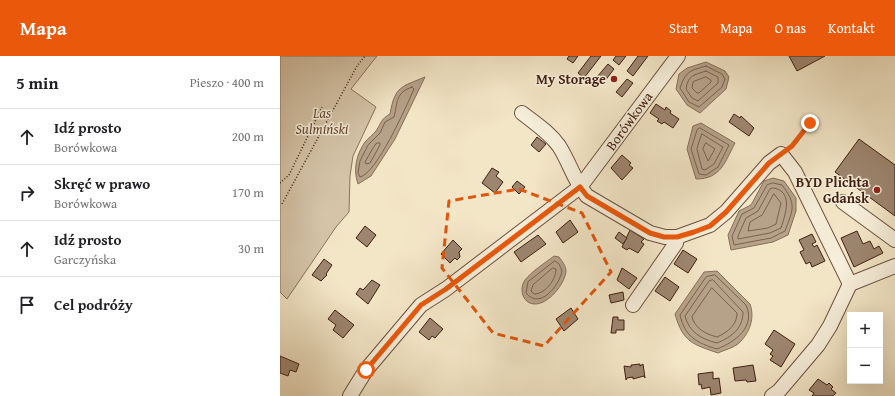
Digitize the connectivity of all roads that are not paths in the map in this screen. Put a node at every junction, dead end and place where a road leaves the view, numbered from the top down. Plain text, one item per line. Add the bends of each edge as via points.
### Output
1 (678, 56) edge
2 (522, 113) dead end
3 (580, 187) junction
4 (843, 202) dead end
5 (677, 237) junction
6 (895, 240) edge
7 (895, 266) edge
8 (850, 284) junction
9 (633, 305) dead end
10 (350, 396) edge
11 (772, 396) edge

1 - 3 street, Borówkowa
2 - 3 street via 549,134 559,147
3 - 5 street via 587,196 650,233
3 - 10 street, Borówkowa via 446,289 421,305 366,370
4 - 6 street
5 - 8 street via 710,226 726,212 769,163 781,154 795,172
5 - 9 street via 676,243
7 - 8 street
8 - 11 street via 818,345

